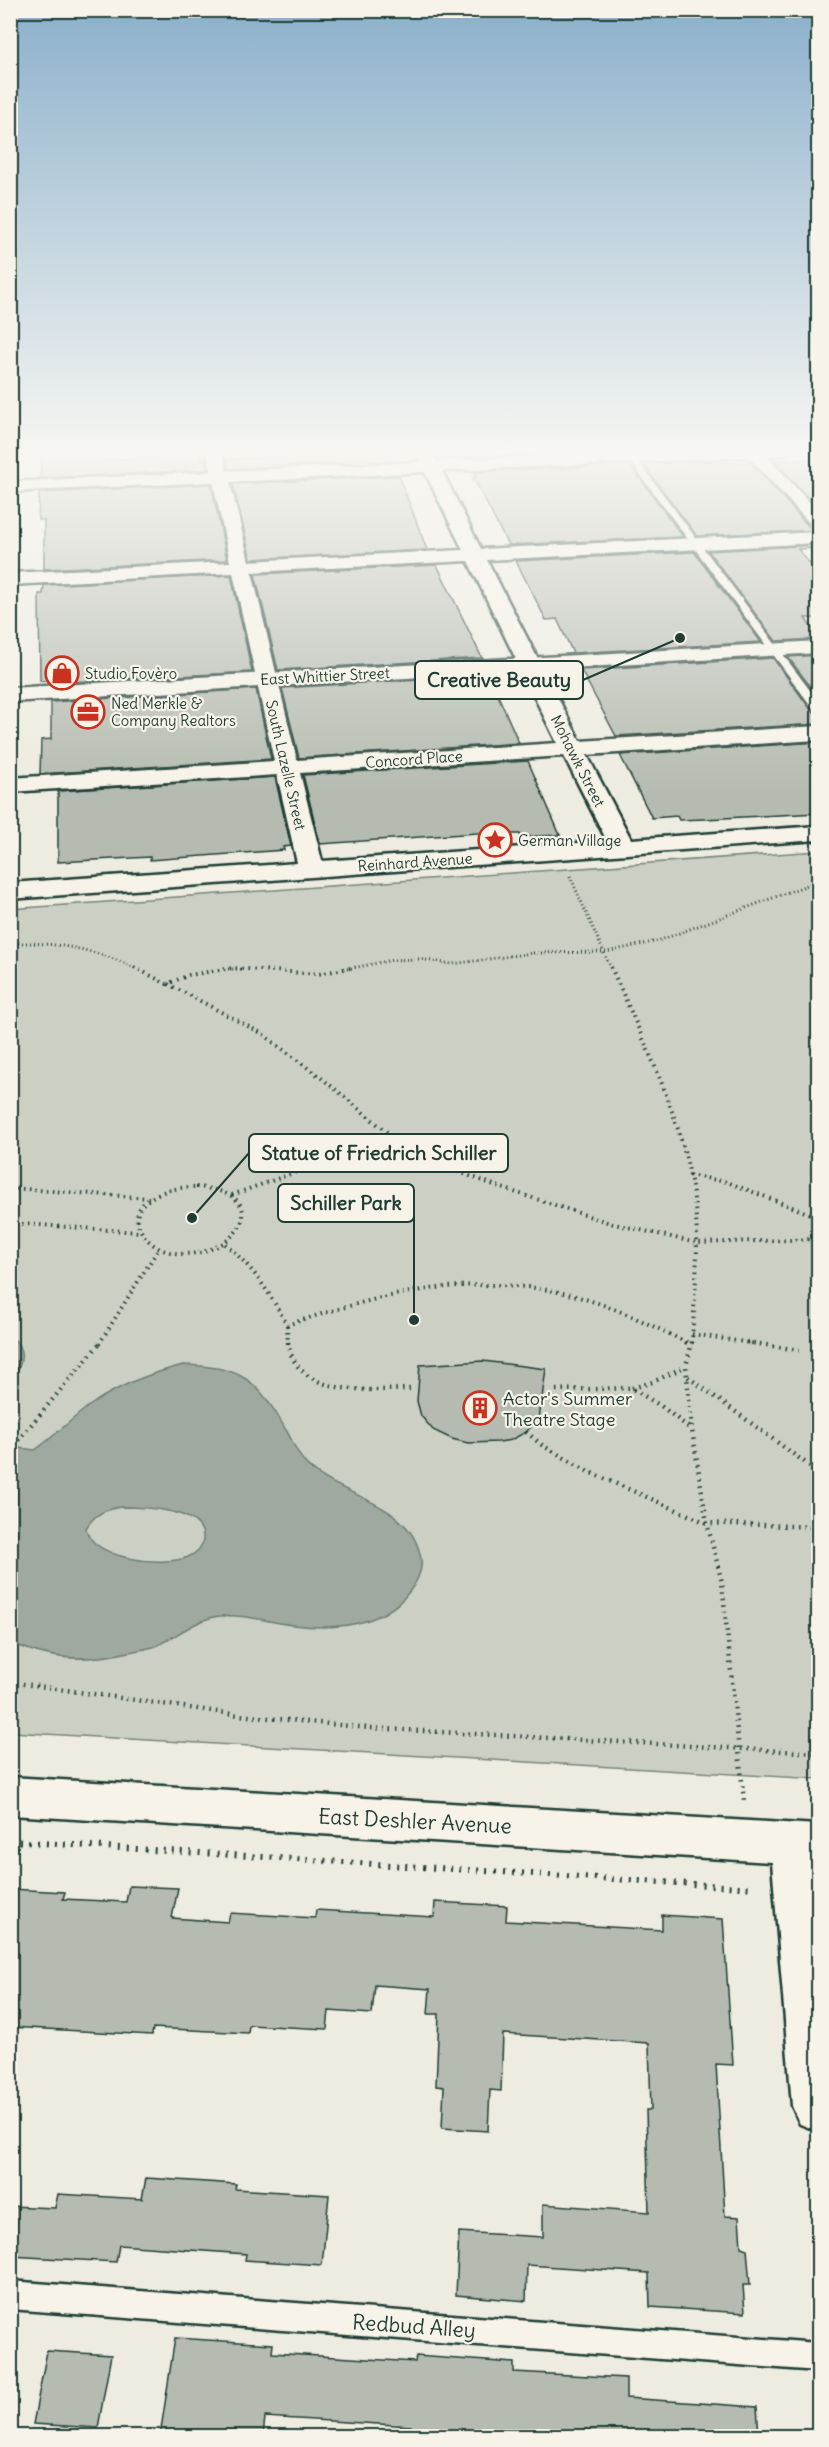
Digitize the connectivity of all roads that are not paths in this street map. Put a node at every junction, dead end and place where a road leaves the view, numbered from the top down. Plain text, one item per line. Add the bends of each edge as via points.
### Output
1 (296, 564) edge
2 (479, 564) edge
3 (709, 564) edge
4 (241, 567) junction
5 (10, 579) edge
6 (819, 647) edge
7 (774, 650) junction
8 (528, 664) junction
9 (266, 680) junction
10 (10, 695) edge
11 (819, 708) edge
12 (819, 733) edge
13 (572, 748) junction
14 (287, 767) junction
15 (10, 786) edge
16 (819, 833) edge
17 (622, 846) junction
18 (311, 870) junction
19 (10, 891) edge
20 (10, 1796) edge
21 (806, 1844) edge
22 (819, 2106) edge
23 (10, 2295) edge
24 (819, 2357) edge

1 - 4 street
2 - 8 street, Mohawk Street
3 - 7 lane
4 - 5 street
4 - 9 street, South Lazelle Street
6 - 7 street, East Whittier Street
7 - 8 street, East Whittier Street
7 - 11 lane
8 - 9 street, East Whittier Street
8 - 13 street, Mohawk Street
9 - 10 street, East Whittier Street
9 - 14 street, South Lazelle Street
12 - 13 street, Concord Place
13 - 14 street, Concord Place
13 - 17 street, Mohawk Street
14 - 15 street, Concord Place
14 - 18 street, South Lazelle Street
16 - 17 street, Reinhard Avenue
17 - 18 street, Reinhard Avenue
18 - 19 street, Reinhard Avenue
20 - 21 street, East Deshler Avenue
21 - 22 street via 799,1891
23 - 24 lane, Redbud Alley

